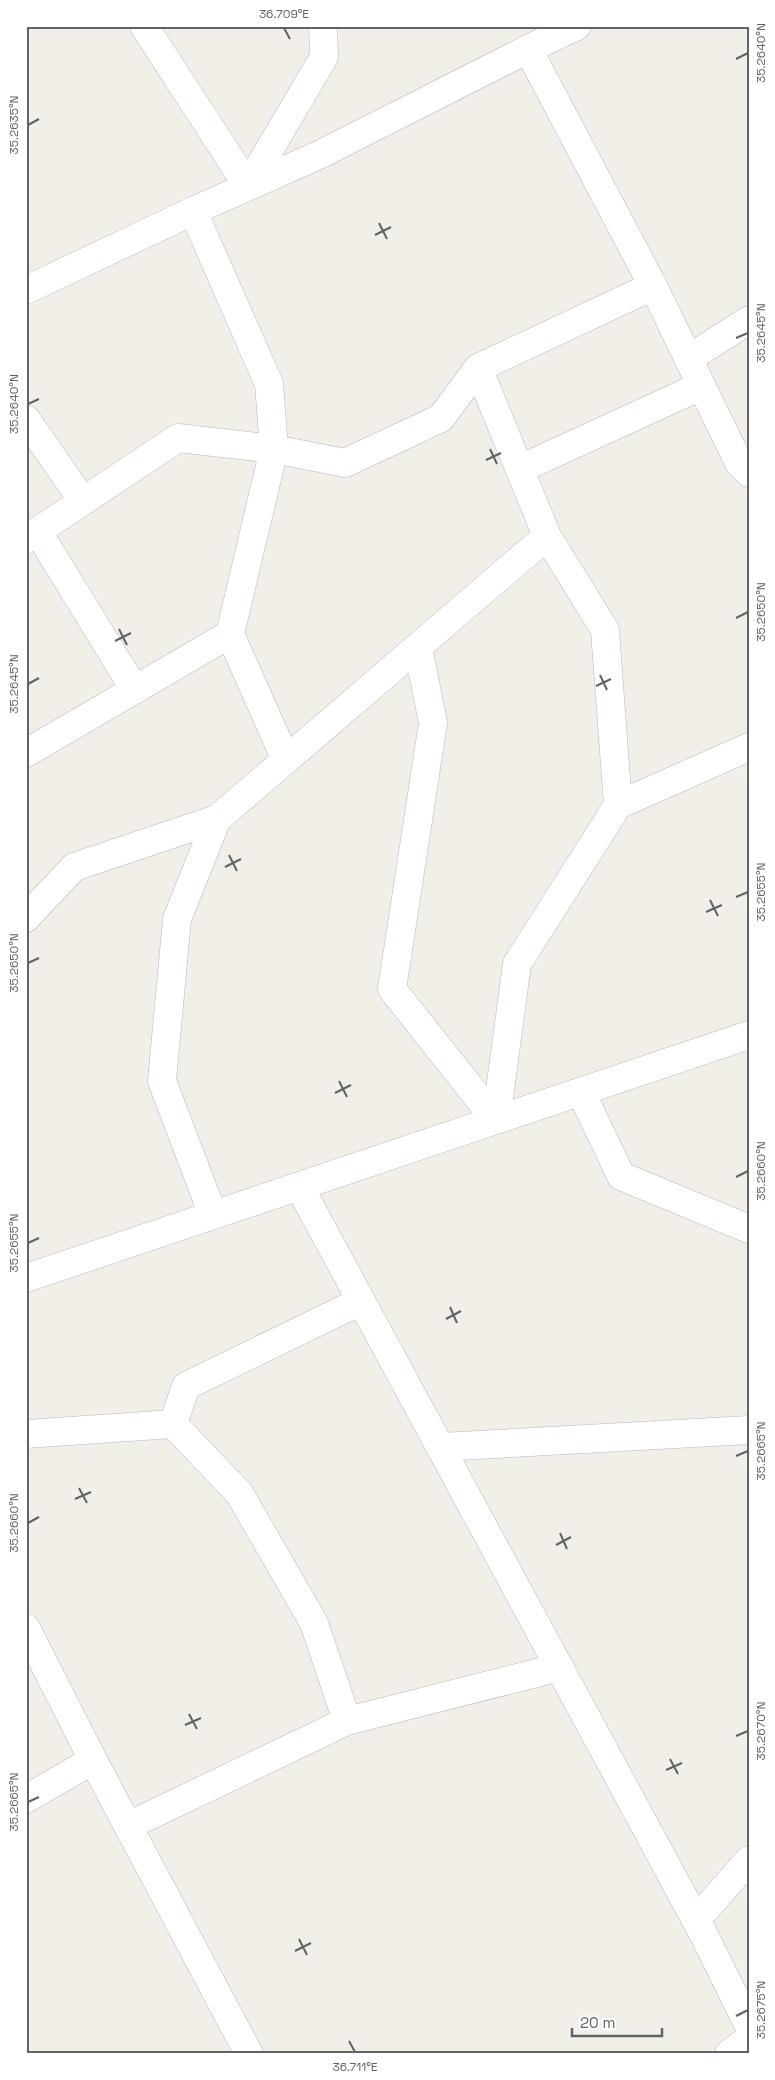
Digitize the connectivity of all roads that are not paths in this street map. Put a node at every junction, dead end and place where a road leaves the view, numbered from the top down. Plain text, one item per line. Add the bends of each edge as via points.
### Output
1 (144, 26) edge
2 (323, 26) edge
3 (577, 26) edge
4 (528, 49) junction
5 (248, 186) junction
6 (193, 211) junction
7 (652, 286) junction
8 (26, 290) edge
9 (749, 320) edge
10 (688, 359) junction
11 (478, 368) junction
12 (701, 386) junction
13 (26, 419) edge
14 (274, 449) junction
15 (520, 469) junction
16 (749, 474) edge
17 (83, 501) junction
18 (32, 536) edge
19 (547, 536) junction
20 (230, 634) junction
21 (418, 646) junction
22 (135, 690) junction
23 (749, 748) edge
24 (26, 753) edge
25 (286, 760) junction
26 (618, 805) junction
27 (217, 819) junction
28 (26, 918) edge
29 (749, 1035) edge
30 (581, 1092) junction
31 (496, 1120) junction
32 (299, 1186) junction
33 (213, 1215) junction
34 (749, 1229) edge
35 (26, 1278) edge
36 (361, 1301) junction
37 (173, 1424) junction
38 (749, 1430) edge
39 (26, 1434) edge
40 (441, 1447) junction
41 (26, 1628) edge
42 (560, 1667) junction
43 (347, 1721) junction
44 (93, 1760) junction
45 (26, 1800) edge
46 (128, 1826) junction
47 (749, 1860) edge
48 (696, 1920) junction
49 (749, 2026) edge
50 (749, 2039) edge
51 (249, 2054) edge
52 (729, 2054) edge

1 - 5 street
2 - 5 street via 324,57
3 - 4 street
4 - 5 street via 321,154
4 - 7 street
5 - 6 street
6 - 8 street
6 - 14 street via 269,384
7 - 10 street
7 - 11 street
9 - 10 street
10 - 12 street
11 - 14 street via 441,418 346,463
11 - 15 street
12 - 15 street
12 - 16 street via 739,463
13 - 17 street
14 - 17 street via 178,438
14 - 20 street
15 - 19 street
17 - 18 street
18 - 22 street
19 - 21 street
19 - 26 street via 605,630
20 - 22 street
20 - 25 street
21 - 25 street
21 - 31 street via 433,723 392,989
22 - 24 street
23 - 26 street
25 - 27 street
26 - 31 street via 517,964
27 - 28 street via 74,867
27 - 33 street via 177,919 162,1082
29 - 30 street
30 - 31 street
30 - 34 street via 621,1176
31 - 32 street
32 - 33 street
32 - 36 street
33 - 35 street
36 - 37 street via 186,1386
36 - 40 street
37 - 39 street
37 - 43 street via 239,1493 314,1623
38 - 40 street
40 - 42 street
41 - 44 street
42 - 43 street
42 - 48 street
43 - 46 street
44 - 45 street
44 - 46 street
46 - 51 street
47 - 48 street
48 - 49 street
50 - 52 street

